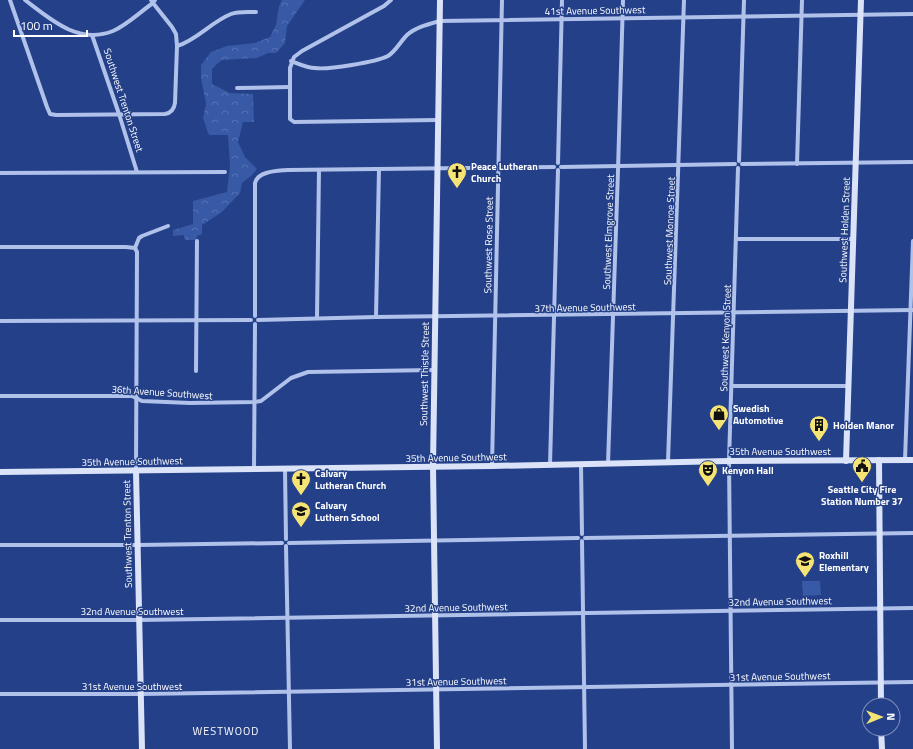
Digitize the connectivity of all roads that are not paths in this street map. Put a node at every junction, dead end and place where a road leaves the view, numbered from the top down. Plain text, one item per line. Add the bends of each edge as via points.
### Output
1 (10, 0) edge
2 (25, 0) edge
3 (391, 0) edge
4 (440, 0) edge
5 (502, 0) edge
6 (562, 0) edge
7 (622, 0) edge
8 (684, 0) edge
9 (744, 0) edge
10 (802, 0) edge
11 (861, 0) edge
12 (153, 1) edge
13 (256, 12) dead end
14 (913, 14) edge
15 (861, 15) junction
16 (744, 16) junction
17 (802, 16) junction
18 (683, 17) junction
19 (622, 18) junction
20 (502, 19) junction
21 (562, 19) junction
22 (440, 21) junction
23 (92, 35) junction
24 (177, 46) junction
25 (291, 61) junction
26 (289, 87) junction
27 (237, 88) dead end
28 (119, 114) junction
29 (438, 120) junction
30 (913, 162) edge
31 (856, 163) junction
32 (738, 164) junction
33 (797, 164) junction
34 (679, 165) junction
35 (618, 166) junction
36 (498, 167) junction
37 (558, 167) junction
38 (438, 168) junction
39 (319, 170) junction
40 (379, 170) junction
41 (136, 172) junction
42 (225, 172) dead end
43 (0, 173) edge
44 (168, 226) dead end
45 (853, 238) junction
46 (736, 239) junction
47 (196, 241) dead end
48 (913, 241) edge
49 (0, 247) edge
50 (135, 248) junction
51 (851, 310) junction
52 (912, 310) edge
53 (734, 312) junction
54 (674, 313) junction
55 (613, 314) junction
56 (555, 315) junction
57 (495, 316) junction
58 (376, 317) junction
59 (436, 317) junction
60 (256, 318) junction
61 (317, 318) junction
62 (196, 320) junction
63 (251, 320) junction
64 (0, 321) edge
65 (137, 321) junction
66 (255, 324) junction
67 (434, 370) junction
68 (196, 371) dead end
69 (732, 386) junction
70 (848, 386) junction
71 (0, 396) edge
72 (136, 398) junction
73 (254, 402) junction
74 (879, 460) junction
75 (905, 460) junction
76 (913, 460) edge
77 (729, 461) junction
78 (846, 461) junction
79 (668, 462) junction
80 (608, 464) junction
81 (581, 465) junction
82 (492, 466) junction
83 (550, 466) junction
84 (432, 467) junction
85 (254, 469) junction
86 (285, 469) junction
87 (136, 471) junction
88 (0, 472) edge
89 (879, 534) junction
90 (913, 534) edge
91 (730, 535) junction
92 (582, 538) junction
93 (434, 540) junction
94 (287, 543) junction
95 (0, 545) edge
96 (138, 545) junction
97 (913, 608) edge
98 (880, 609) junction
99 (730, 610) junction
100 (583, 612) junction
101 (435, 615) junction
102 (288, 617) junction
103 (0, 620) edge
104 (139, 620) junction
105 (913, 682) edge
106 (881, 683) junction
107 (731, 684) junction
108 (584, 687) junction
109 (436, 689) junction
110 (289, 692) junction
111 (0, 694) edge
112 (141, 694) junction
113 (881, 697) edge
114 (881, 737) edge
115 (142, 749) edge
116 (290, 749) edge
117 (437, 749) edge
118 (585, 749) edge
119 (732, 749) edge
120 (882, 749) edge

1 - 28 street via 50,114
2 - 23 street via 67,29
3 - 25 street via 302,51
4 - 22 main road, Southwest Thistle Street
5 - 20 street, Southwest Rose Street
6 - 21 street
7 - 19 street, Southwest Elmgrove Street
8 - 18 street, Southwest Monroe Street
9 - 16 street, Southwest Kenyon Street
10 - 17 street
11 - 15 main road, Southwest Holden Street
12 - 23 street via 119,28
12 - 24 street via 176,34
13 - 24 street via 231,14 187,43
14 - 15 street, 41st Avenue Southwest
15 - 17 street, 41st Avenue Southwest
15 - 31 main road, Southwest Holden Street
16 - 17 street, 41st Avenue Southwest
16 - 18 street, 41st Avenue Southwest
16 - 32 street, Southwest Kenyon Street
17 - 33 street
18 - 19 street, 41st Avenue Southwest
18 - 34 street, Southwest Monroe Street
19 - 21 street, 41st Avenue Southwest
19 - 35 street, Southwest Elmgrove Street
20 - 21 street, 41st Avenue Southwest
20 - 22 street, 41st Avenue Southwest
20 - 36 street, Southwest Rose Street
21 - 37 street
22 - 25 street, 41st Avenue Southwest via 417,28 391,53 377,60 331,68 306,67
22 - 29 main road, Southwest Thistle Street
23 - 28 street, Southwest Trenton Street
24 - 28 street via 175,106 171,112
25 - 26 street
26 - 27 street
26 - 29 street via 289,117 294,122
28 - 41 street, Southwest Trenton Street
29 - 38 main road, Southwest Thistle Street
30 - 31 street
31 - 33 street
31 - 45 main road, Southwest Holden Street
32 - 33 street
32 - 34 street
32 - 46 street, Southwest Kenyon Street
34 - 35 street
34 - 54 street, Southwest Monroe Street
35 - 37 street
35 - 55 street, Southwest Elmgrove Street
36 - 37 street
36 - 38 street
36 - 57 street, Southwest Rose Street
37 - 56 street
38 - 40 street
38 - 59 main road, Southwest Thistle Street
39 - 40 street
39 - 60 street via 276,171 257,178
39 - 61 street
40 - 58 street
41 - 42 street
41 - 43 street
44 - 50 street via 142,236
45 - 46 street
45 - 51 main road, Southwest Holden Street
46 - 53 street, Southwest Kenyon Street
47 - 62 street
48 - 52 street
49 - 50 street
50 - 65 street, Southwest Trenton Street
51 - 52 street, 37th Avenue Southwest
51 - 53 street, 37th Avenue Southwest
51 - 70 main road, Southwest Holden Street
52 - 75 street
53 - 54 street, 37th Avenue Southwest
53 - 69 street, Southwest Kenyon Street
54 - 55 street, 37th Avenue Southwest
54 - 79 street, Southwest Monroe Street
55 - 56 street, 37th Avenue Southwest
55 - 80 street, Southwest Elmgrove Street
56 - 57 street, 37th Avenue Southwest
56 - 83 street
57 - 59 street, 37th Avenue Southwest
57 - 82 street, Southwest Rose Street
58 - 59 street, 37th Avenue Southwest
58 - 61 street, 37th Avenue Southwest
59 - 67 main road, Southwest Thistle Street
60 - 61 street, 37th Avenue Southwest
60 - 63 street via 252,317
60 - 66 street via 258,322
62 - 63 street
62 - 65 street
62 - 68 street
63 - 66 street
64 - 65 street
65 - 72 street, Southwest Trenton Street
66 - 73 street
67 - 73 street, 36th Avenue Southwest via 308,372 291,378 261,401
67 - 84 main road, Southwest Thistle Street
69 - 70 street
69 - 77 street, Southwest Kenyon Street
70 - 78 main road, Southwest Holden Street
71 - 72 street, 36th Avenue Southwest
72 - 73 street, 36th Avenue Southwest via 190,403
72 - 87 street, Southwest Trenton Street
73 - 85 street
74 - 75 main road, 35th Avenue Southwest
74 - 78 main road, 35th Avenue Southwest
74 - 89 main road
75 - 76 main road, 35th Avenue Southwest
77 - 78 main road, 35th Avenue Southwest
77 - 79 main road, 35th Avenue Southwest
77 - 91 street, Southwest Kenyon Street
79 - 80 main road, 35th Avenue Southwest
80 - 81 main road, 35th Avenue Southwest
81 - 83 main road, 35th Avenue Southwest
81 - 92 street
82 - 83 main road, 35th Avenue Southwest
82 - 84 main road, 35th Avenue Southwest
84 - 86 main road, 35th Avenue Southwest
84 - 93 main road, Southwest Thistle Street
85 - 86 main road, 35th Avenue Southwest
85 - 87 main road, 35th Avenue Southwest
86 - 94 street
87 - 88 main road, 35th Avenue Southwest
87 - 96 main road, Southwest Trenton Street
89 - 90 street
89 - 91 street
89 - 98 main road
91 - 92 street
91 - 99 street, Southwest Kenyon Street
92 - 93 street
92 - 100 street
93 - 94 street
93 - 101 main road, Southwest Thistle Street
94 - 96 street
94 - 102 street
95 - 96 street
96 - 104 main road, Southwest Trenton Street
97 - 98 street, 32nd Avenue Southwest
98 - 99 street, 32nd Avenue Southwest
98 - 106 main road
99 - 100 street, 32nd Avenue Southwest
99 - 107 street, Southwest Kenyon Street
100 - 101 street, 32nd Avenue Southwest
100 - 108 street
101 - 102 street, 32nd Avenue Southwest
101 - 109 main road, Southwest Thistle Street
102 - 104 street, 32nd Avenue Southwest
102 - 110 street
103 - 104 street, 32nd Avenue Southwest
104 - 112 main road, Southwest Trenton Street
105 - 106 street, 31st Avenue Southwest
106 - 107 street, 31st Avenue Southwest
106 - 113 main road
107 - 108 street, 31st Avenue Southwest
107 - 119 street, Southwest Kenyon Street
108 - 109 street, 31st Avenue Southwest
108 - 118 street
109 - 110 street, 31st Avenue Southwest
109 - 117 main road, Southwest Thistle Street
110 - 112 street, 31st Avenue Southwest
110 - 116 street
111 - 112 street, 31st Avenue Southwest
112 - 115 main road, Southwest Trenton Street
114 - 120 main road

